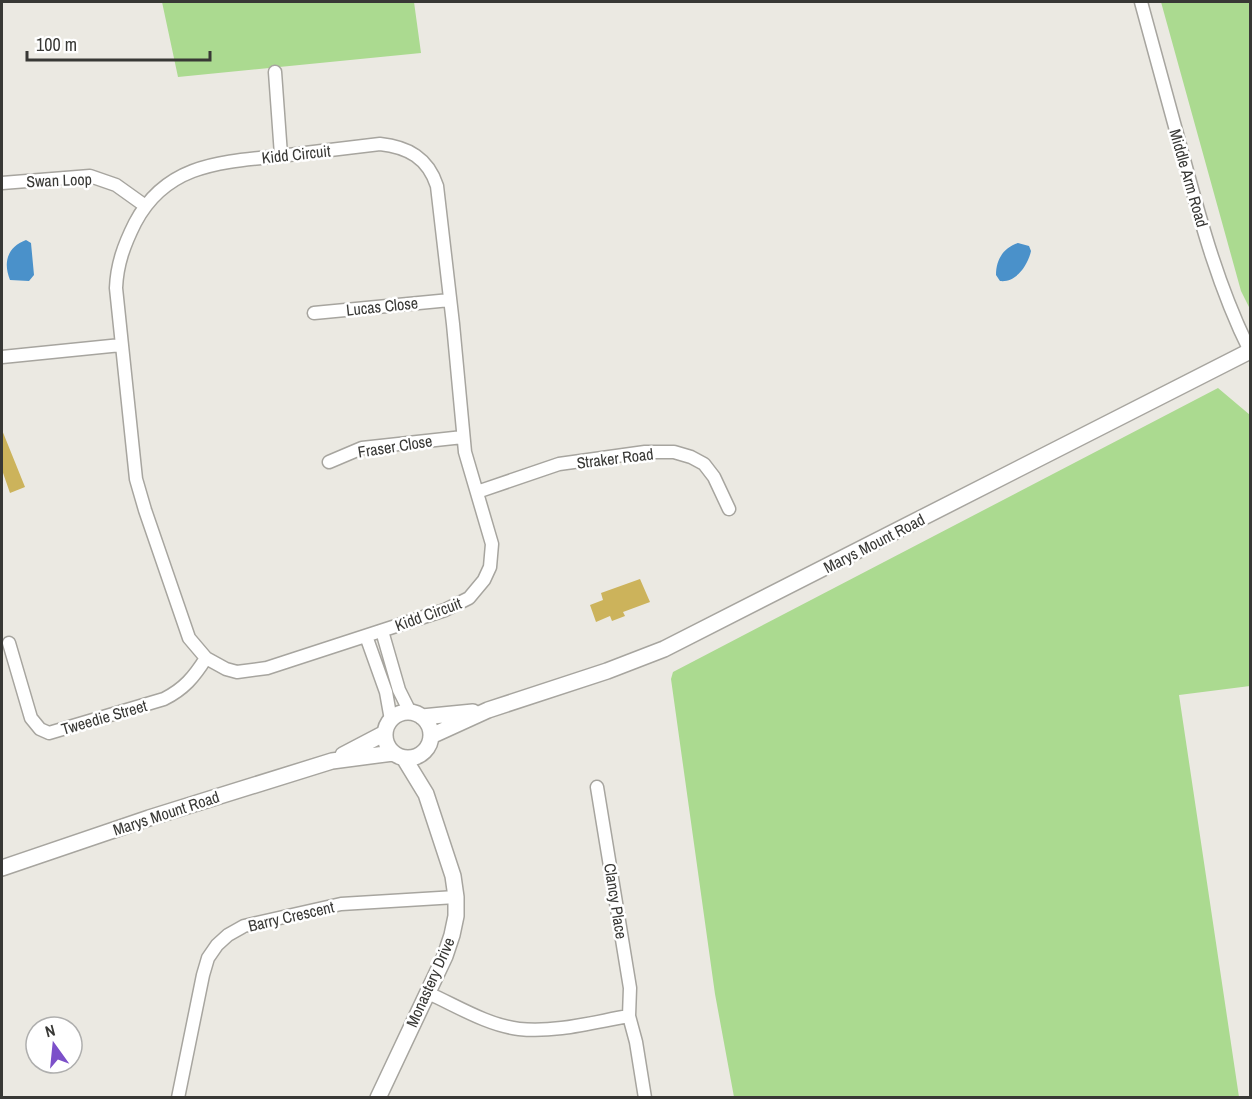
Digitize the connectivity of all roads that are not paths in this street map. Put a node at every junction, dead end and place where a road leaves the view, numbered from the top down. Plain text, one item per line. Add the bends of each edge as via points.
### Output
1 (1141, 2) edge
2 (275, 72) dead end
3 (281, 155) junction
4 (2, 183) edge
5 (144, 206) junction
6 (450, 300) junction
7 (315, 314) dead end
8 (121, 345) junction
9 (1250, 351) edge
10 (2, 357) edge
11 (463, 437) junction
12 (329, 462) dead end
13 (477, 492) junction
14 (729, 509) dead end
15 (382, 631) junction
16 (366, 636) junction
17 (9, 643) dead end
18 (206, 658) junction
19 (488, 710) junction
20 (416, 715) junction
21 (388, 727) junction
22 (431, 736) junction
23 (424, 752) junction
24 (398, 755) junction
25 (332, 761) junction
26 (597, 787) dead end
27 (426, 794) junction
28 (2, 868) edge
29 (456, 897) junction
30 (428, 993) junction
31 (629, 1016) junction
32 (178, 1098) edge
33 (378, 1098) edge
34 (645, 1098) edge

1 - 9 street, Middle Arm Road via 1224,294
2 - 3 street
3 - 5 street, Kidd Circuit via 229,161 190,171 162,188
3 - 6 street, Kidd Circuit via 380,144 405,149 423,162 432,171 437,186
4 - 5 street, Swan Loop via 90,176 116,185
5 - 8 street, Kidd Circuit via 117,268
6 - 7 street, Lucas Close
6 - 11 street, Kidd Circuit
8 - 10 street
8 - 18 street, Kidd Circuit via 136,479 189,638
9 - 19 street, Marys Mount Road via 664,649
11 - 12 street, Fraser Close via 362,448
11 - 13 street, Kidd Circuit
13 - 14 street, Straker Road via 559,464 645,452 674,452 704,464
13 - 15 street, Kidd Circuit via 492,544 490,567 484,580 460,604
15 - 16 street, Kidd Circuit
15 - 20 street via 399,690
16 - 18 street, Kidd Circuit via 252,671 226,669
16 - 21 street via 386,692
17 - 18 street, Tweedie Street via 31,718 49,733 164,699 192,680
19 - 20 street, Marys Mount Road
19 - 22 street, Marys Mount Road
20 - 21 street via 396,715
20 - 22 street via 430,729
21 - 24 street via 385,741
21 - 25 street, Marys Mount Road
22 - 23 street
23 - 24 street via 411,758
23 - 27 street, Monastery Drive
24 - 25 street, Marys Mount Road
24 - 27 street, Monastery Drive
25 - 28 street, Marys Mount Road
26 - 31 street, Clancy Place via 630,988
27 - 29 street, Monastery Drive via 448,858
29 - 30 street, Monastery Drive via 452,935
29 - 32 street, Barry Crescent via 341,904 244,926 228,935 208,958
30 - 31 street via 495,1024 518,1029 546,1030
30 - 33 street, Monastery Drive
31 - 34 street, Clancy Place

